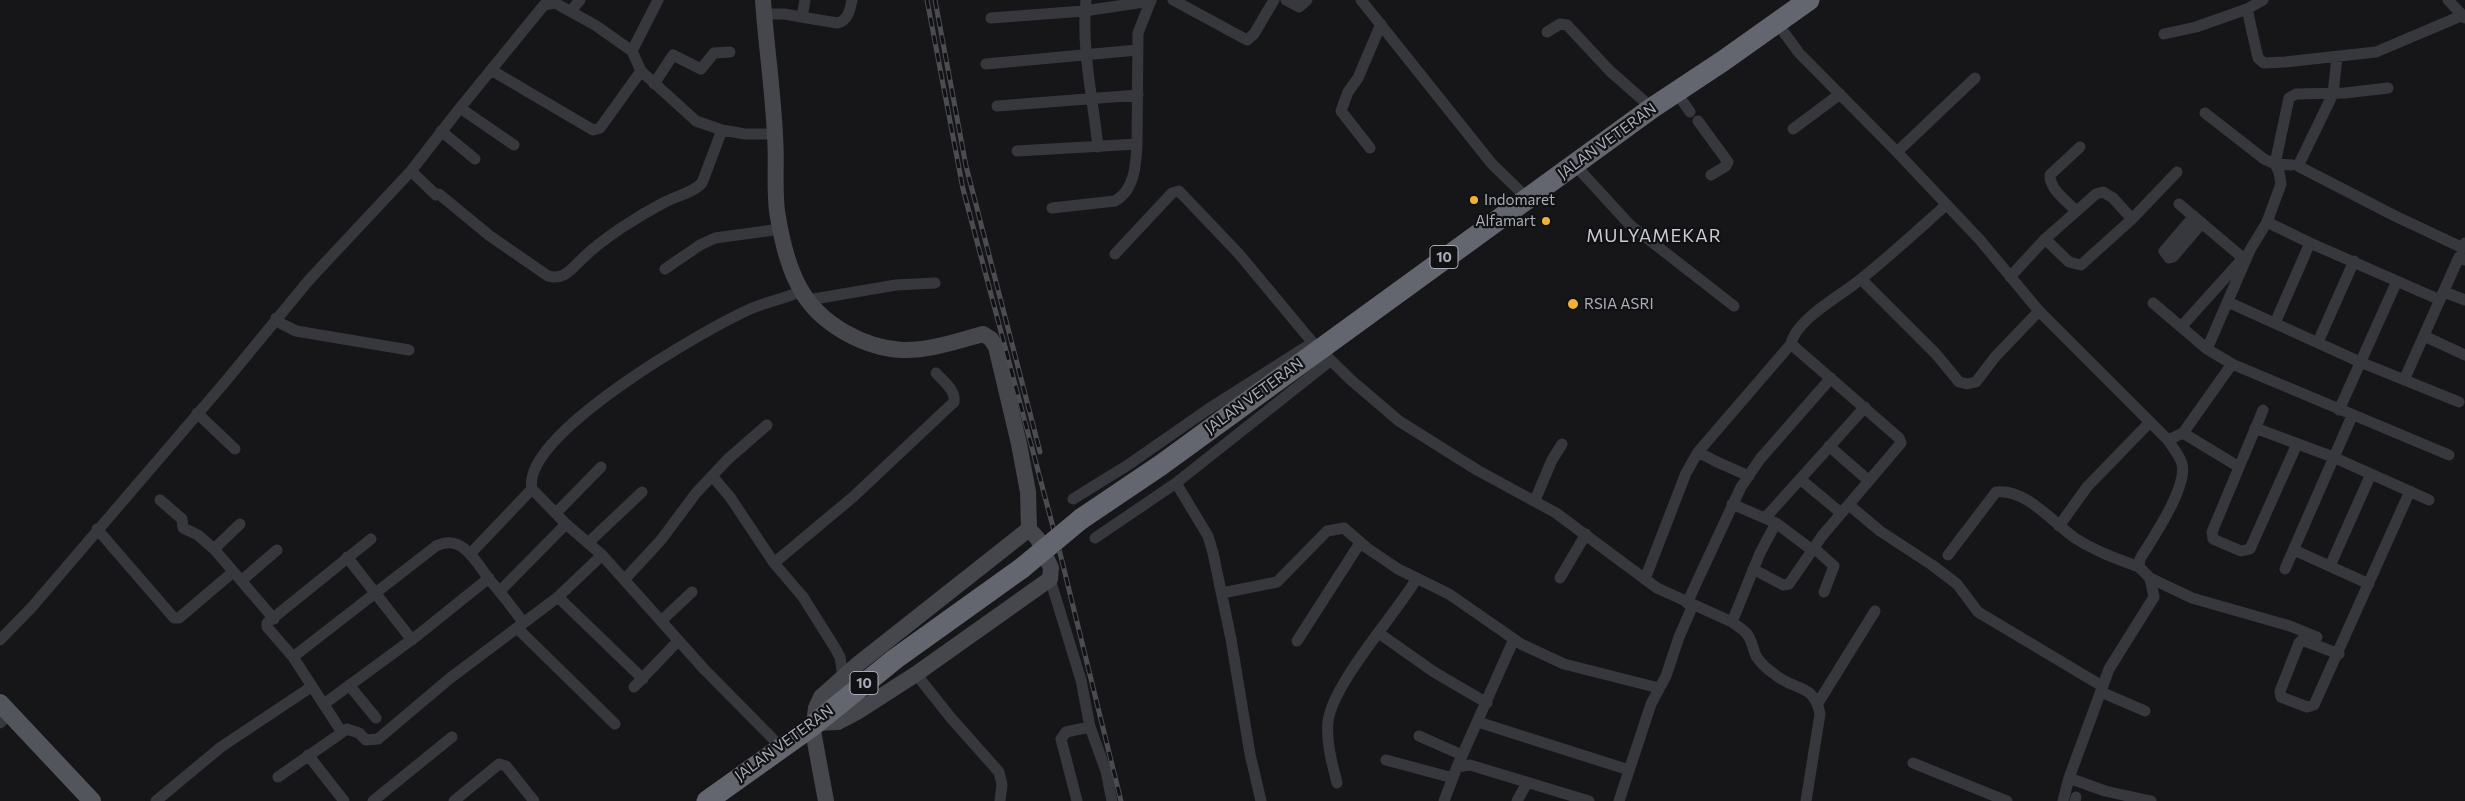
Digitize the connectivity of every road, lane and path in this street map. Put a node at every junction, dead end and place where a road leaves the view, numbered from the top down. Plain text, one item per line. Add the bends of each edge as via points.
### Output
1 (580, 0) edge
2 (658, 0) edge
3 (805, 0) edge
4 (852, 0) edge
5 (1151, 0) edge
6 (1173, 0) edge
7 (1274, 0) edge
8 (1286, 0) edge
9 (1307, 0) edge
10 (1361, 0) edge
11 (2263, 0) edge
12 (2448, 0) edge
13 (1087, 3) edge
14 (1796, 4) edge
15 (764, 7) edge
16 (2247, 9) junction
17 (571, 11) junction
18 (802, 17) junction
19 (2464, 17) edge
20 (991, 18) dead end
21 (1777, 23) junction
22 (1381, 24) junction
23 (1547, 32) dead end
24 (2164, 34) dead end
25 (1137, 50) junction
26 (632, 51) junction
27 (730, 52) dead end
28 (1086, 54) junction
29 (2338, 57) junction
30 (986, 64) dead end
31 (491, 70) junction
32 (641, 71) junction
33 (1975, 78) dead end
34 (654, 84) junction
35 (2388, 88) dead end
36 (1677, 93) junction
37 (1138, 94) junction
38 (1840, 94) junction
39 (2333, 94) junction
40 (1093, 97) junction
41 (997, 106) dead end
42 (460, 108) junction
43 (1652, 108) junction
44 (1690, 112) dead end
45 (2205, 113) dead end
46 (1698, 121) dead end
47 (1793, 129) dead end
48 (722, 130) junction
49 (441, 131) junction
50 (775, 134) junction
51 (1137, 144) junction
52 (514, 145) dead end
53 (1098, 147) junction
54 (2080, 147) dead end
55 (1370, 148) dead end
56 (1017, 151) dead end
57 (1897, 152) junction
58 (474, 159) dead end
59 (2275, 164) junction
60 (1575, 165) junction
61 (2292, 165) dead end
62 (411, 171) junction
63 (2177, 172) dead end
64 (1711, 175) dead end
65 (1527, 198) junction
66 (2179, 204) dead end
67 (1946, 205) junction
68 (1052, 208) dead end
69 (2076, 211) junction
70 (2132, 218) junction
71 (2267, 222) junction
72 (781, 229) junction
73 (2045, 239) junction
74 (2310, 243) junction
75 (2465, 243) edge
76 (1115, 254) dead end
77 (2247, 254) junction
78 (2465, 260) edge
79 (2354, 261) junction
80 (665, 269) dead end
81 (2010, 277) junction
82 (1861, 279) junction
83 (2397, 281) junction
84 (935, 283) dead end
85 (805, 296) junction
86 (2442, 296) junction
87 (2465, 300) edge
88 (2228, 302) junction
89 (2153, 303) dead end
90 (1734, 306) dead end
91 (2039, 311) junction
92 (276, 318) junction
93 (2275, 323) junction
94 (2181, 326) junction
95 (2424, 336) junction
96 (2318, 342) junction
97 (1791, 344) junction
98 (2207, 349) junction
99 (409, 350) dead end
100 (1321, 351) junction
101 (2465, 355) edge
102 (2360, 362) junction
103 (2232, 364) junction
104 (936, 373) dead end
105 (1831, 378) junction
106 (2404, 380) junction
107 (2459, 402) dead end
108 (1865, 407) junction
109 (2263, 410) dead end
110 (2339, 410) junction
111 (197, 413) junction
112 (2352, 416) junction
113 (2150, 422) junction
114 (767, 425) dead end
115 (2255, 428) junction
116 (2183, 433) junction
117 (2168, 440) junction
118 (1562, 444) dead end
119 (2297, 444) junction
120 (1829, 446) junction
121 (235, 449) dead end
122 (1698, 452) junction
123 (2449, 455) dead end
124 (2333, 457) junction
125 (602, 467) dead end
126 (2239, 467) junction
127 (2371, 474) junction
128 (712, 476) junction
129 (1749, 476) junction
130 (1800, 479) junction
131 (1869, 481) junction
132 (1176, 483) junction
133 (532, 489) junction
134 (2410, 491) junction
135 (642, 492) dead end
136 (1073, 499) dead end
137 (160, 500) dead end
138 (1535, 500) junction
139 (2430, 500) dead end
140 (1732, 504) junction
141 (1845, 509) junction
142 (556, 513) junction
143 (1771, 520) junction
144 (240, 524) dead end
145 (566, 524) junction
146 (2059, 526) junction
147 (97, 529) junction
148 (1029, 529) junction
149 (1586, 534) junction
150 (1096, 538) dead end
151 (371, 539) dead end
152 (589, 542) junction
153 (1360, 543) junction
154 (214, 549) junction
155 (1813, 549) junction
156 (277, 550) dead end
157 (2294, 550) junction
158 (471, 553) junction
159 (602, 555) junction
160 (1948, 555) dead end
161 (347, 557) junction
162 (774, 563) junction
163 (2330, 566) junction
164 (2139, 567) junction
165 (1753, 569) junction
166 (2286, 569) dead end
167 (233, 572) junction
168 (489, 578) junction
169 (1417, 578) junction
170 (1560, 578) dead end
171 (2150, 578) junction
172 (1050, 579) junction
173 (1645, 579) junction
174 (624, 580) junction
175 (241, 581) junction
176 (2369, 584) junction
177 (500, 591) junction
178 (692, 592) dead end
179 (1824, 592) dead end
180 (375, 593) junction
181 (1222, 593) junction
182 (558, 597) junction
183 (1690, 604) junction
184 (1875, 611) dead end
185 (274, 619) junction
186 (661, 621) junction
187 (1732, 622) junction
188 (520, 625) junction
189 (1380, 634) junction
190 (1514, 639) junction
191 (0, 640) edge
192 (412, 640) junction
193 (678, 641) junction
194 (1297, 641) dead end
195 (2320, 645) junction
196 (2339, 654) junction
197 (293, 658) junction
198 (916, 674) junction
199 (842, 677) junction
200 (643, 679) junction
201 (349, 685) junction
202 (311, 687) junction
203 (634, 687) dead end
204 (1659, 688) junction
205 (2101, 689) junction
206 (1487, 703) junction
207 (1818, 703) junction
208 (324, 704) junction
209 (2145, 711) dead end
210 (3, 713) edge
211 (376, 718) dead end
212 (1478, 722) junction
213 (814, 723) junction
214 (614, 724) dead end
215 (1090, 726) junction
216 (341, 732) junction
217 (1419, 736) dead end
218 (452, 737) dead end
219 (781, 747) junction
220 (308, 754) junction
221 (1462, 755) junction
222 (1386, 760) dead end
223 (1913, 764) dead end
224 (1629, 770) junction
225 (1455, 773) junction
226 (278, 777) dead end
227 (2069, 778) junction
228 (1337, 783) dead end
229 (1527, 783) junction
230 (380, 799) edge
231 (92, 801) edge
232 (156, 801) edge
233 (344, 801) edge
234 (454, 801) edge
235 (534, 801) edge
236 (706, 801) edge
237 (826, 801) edge
238 (1000, 801) edge
239 (1077, 801) edge
240 (1112, 801) edge
241 (1261, 801) edge
242 (1444, 801) edge
243 (1517, 801) edge
244 (1590, 801) edge
245 (1619, 801) edge
246 (1806, 801) edge
247 (2007, 801) edge
248 (2063, 801) edge
249 (2151, 801) edge

1 - 17 street
2 - 26 street
3 - 18 street
4 - 18 street via 843,22
5 - 13 street
5 - 25 street via 1138,33
6 - 7 street via 1248,40
8 - 9 street via 1299,7
10 - 22 street
11 - 16 street
12 - 19 street
13 - 20 street
13 - 28 street
14 - 21 highway, JALAN VETERAN / 10
15 - 18 street
15 - 50 street
16 - 24 street via 2196,27
16 - 29 street via 2260,61
17 - 26 street
17 - 31 street via 555,3 544,5
19 - 29 street via 2388,49
21 - 36 highway, JALAN VETERAN / 10
21 - 38 street via 1799,53
22 - 55 street via 1341,108
22 - 65 street via 1492,164
23 - 43 street via 1560,24 1567,25 1610,71
25 - 28 street
25 - 37 street
26 - 32 street
27 - 34 street via 713,54 702,69 673,54
28 - 30 street
28 - 40 street
29 - 39 street
31 - 32 street via 593,130 600,128
31 - 42 street
32 - 34 street
33 - 57 street
34 - 48 street via 696,121
35 - 39 street
36 - 43 highway, JALAN VETERAN / 10
36 - 44 street
37 - 40 street
37 - 51 street
38 - 47 street
38 - 57 street
39 - 59 street via 2296,94 2289,98
39 - 75 street via 2298,166 2463,248
40 - 41 street
40 - 53 street
42 - 49 street
42 - 52 street
43 - 60 highway, JALAN VETERAN / 10
45 - 59 street
46 - 64 street via 1728,162
48 - 50 street
48 - 62 street via 698,188 648,211 590,251 566,275 557,277 548,276 490,236
49 - 58 street
49 - 62 street
50 - 72 street via 777,210
51 - 53 street
51 - 68 street via 1135,171 1120,198
53 - 56 street
54 - 69 street via 2050,175 2054,187
57 - 67 street
59 - 61 street
59 - 71 street via 2281,184
60 - 65 highway, JALAN VETERAN / 10
60 - 90 street via 1630,225
62 - 92 street
63 - 70 street
65 - 100 highway, JALAN VETERAN / 10
66 - 77 street
67 - 81 street
67 - 82 street
69 - 70 street via 2103,192
69 - 73 street
70 - 73 street via 2077,266
71 - 74 street
71 - 77 street
72 - 80 street via 715,238
72 - 85 street via 794,274
73 - 81 street
74 - 79 street
74 - 93 street
76 - 100 street via 1172,193 1178,191 1239,254
77 - 88 street
77 - 94 street
78 - 86 street via 2459,258
79 - 83 street
79 - 96 street
81 - 91 street
82 - 91 street via 1960,382 1967,384 1976,382
82 - 97 street via 1813,316 1793,337
83 - 86 street
83 - 102 street
84 - 85 street
85 - 133 street via 758,306 719,324 673,350 611,392 551,446 536,467
85 - 148 street via 841,330 880,347 903,350 983,334 991,339 996,347 1019,444 1028,492
86 - 87 street
86 - 95 street
88 - 93 street
88 - 98 street
89 - 94 street
91 - 113 street
92 - 99 street via 296,331
92 - 111 street
93 - 96 street
94 - 98 street
95 - 101 street
95 - 106 street
96 - 102 street
97 - 105 street
97 - 122 street
98 - 103 street
100 - 132 street
100 - 136 street via 1207,410
100 - 138 street via 1409,428 1477,470
100 - 213 highway, JALAN VETERAN / 10, bridge via 1081,519 1022,568 894,659
102 - 106 street
102 - 110 street
103 - 110 street
103 - 116 street
104 - 162 street via 950,388 954,402 853,497
105 - 108 street
105 - 129 street
106 - 107 street
108 - 120 street
108 - 131 street via 1901,443
109 - 115 street
110 - 112 street
111 - 121 street
111 - 147 street
112 - 123 street
112 - 124 street
113 - 117 street
113 - 146 street via 2086,487
114 - 128 street
115 - 119 street
115 - 126 street
116 - 117 street
116 - 126 street
117 - 164 street via 2182,464 2181,478 2175,496 2140,559
118 - 138 street
119 - 124 street
119 - 126 street via 2250,548 2245,552 2213,539 2212,534
120 - 130 street
120 - 131 street
122 - 129 street
122 - 173 street via 1686,473
124 - 127 street
124 - 157 street
125 - 142 street
127 - 134 street
127 - 163 street
128 - 162 street via 730,496
128 - 174 street
129 - 140 street
130 - 141 street
130 - 143 street
131 - 141 street
132 - 150 street
132 - 181 street via 1208,536
133 - 142 street
133 - 158 street
134 - 139 street
134 - 176 street
135 - 152 street
137 - 154 street via 182,519 183,528 198,535
138 - 149 street
140 - 143 street
140 - 183 street
141 - 155 street
141 - 205 street via 1932,564 1957,584 1978,612
142 - 145 street
143 - 155 street
143 - 165 street
144 - 154 street
145 - 152 street
145 - 177 street
146 - 160 street via 2022,497 1996,492
146 - 164 street via 2103,554
147 - 167 street via 174,618 179,618
147 - 191 street
148 - 172 street via 1038,539 1051,568
148 - 199 street
149 - 170 street
149 - 173 street
151 - 161 street
152 - 159 street
153 - 169 street
153 - 181 street via 1344,528 1332,529 1277,582
153 - 194 street
154 - 167 street
155 - 165 street via 1787,585
155 - 179 street via 1834,566
156 - 175 street
157 - 163 street
157 - 166 street
158 - 168 street
158 - 180 street via 458,544 444,542
159 - 174 street
159 - 182 street
161 - 180 street
161 - 185 street
162 - 199 street via 803,597 836,648
163 - 176 street
164 - 171 street
165 - 187 street
167 - 175 street
168 - 177 street
168 - 192 street
169 - 189 street
169 - 190 street via 1464,602
171 - 195 street via 2192,598 2317,636
171 - 205 street via 2154,597 2119,651
172 - 198 street
172 - 215 street via 1081,680
173 - 183 street via 1663,592
174 - 186 street
175 - 185 street
176 - 196 street
177 - 188 street
178 - 186 street
180 - 192 street
180 - 197 street
181 - 241 street
182 - 188 street
182 - 200 street
183 - 187 street
183 - 204 street
184 - 207 street
185 - 197 street via 268,622 267,627
186 - 193 street
187 - 207 street via 1747,635 1757,657 1774,674 1808,692
188 - 214 street
188 - 216 street via 378,739 366,740 353,730
189 - 206 street via 1434,672
189 - 228 street via 1341,688 1328,721 1329,751
190 - 204 street via 1564,664
190 - 206 street
192 - 201 street
193 - 200 street
193 - 219 street
195 - 196 street
195 - 196 street via 2304,640 2299,643 2280,691 2282,697 2307,708 2312,707
197 - 202 street
198 - 213 street via 838,722
198 - 238 street via 999,772 1002,785
199 - 213 street via 821,697
200 - 203 street
201 - 208 street
201 - 211 street
202 - 208 street
202 - 232 street via 221,747
204 - 224 street
205 - 209 street
205 - 227 street
206 - 212 street
207 - 246 street via 1820,714
208 - 216 street
210 - 231 main road
212 - 221 street
212 - 224 street
213 - 219 highway, JALAN VETERAN / 10
213 - 237 street
215 - 239 street via 1066,732 1061,738
215 - 240 street via 1106,771
216 - 220 street
217 - 221 street
218 - 230 street
219 - 236 highway, JALAN VETERAN / 10
220 - 226 street
220 - 233 street
221 - 225 street
222 - 225 street
223 - 247 street
224 - 245 street
225 - 229 street via 1470,765
225 - 242 street
227 - 248 street
227 - 249 street via 2105,791
229 - 243 street
229 - 244 street
234 - 235 street via 499,764 506,766

